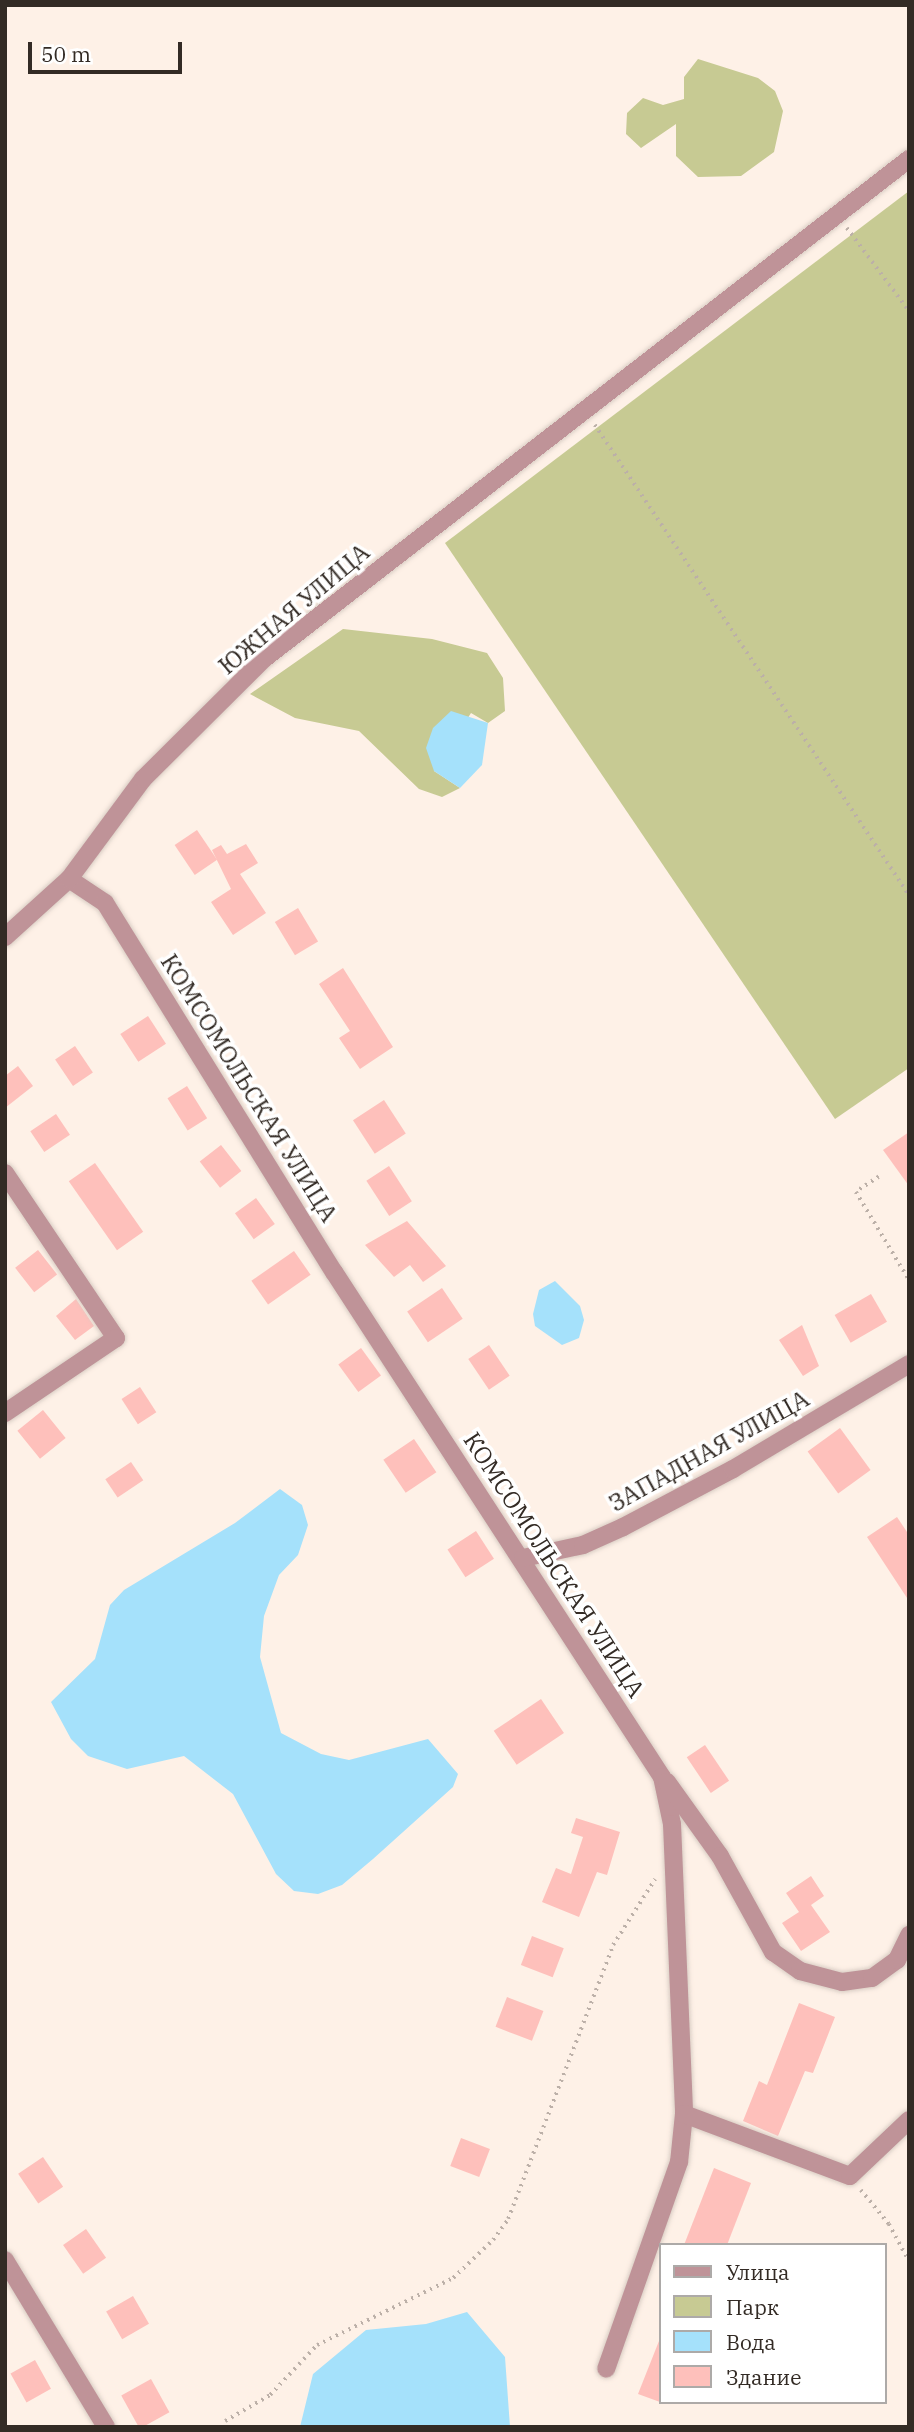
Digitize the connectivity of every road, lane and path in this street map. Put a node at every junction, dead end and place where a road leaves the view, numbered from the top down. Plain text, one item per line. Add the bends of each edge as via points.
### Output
1 (909, 159) edge
2 (838, 216) junction
3 (909, 311) edge
4 (586, 410) junction
5 (69, 879) junction
6 (909, 895) edge
7 (5, 937) edge
8 (5, 1173) edge
9 (879, 1177) dead end
10 (909, 1280) edge
11 (909, 1364) edge
12 (5, 1413) edge
13 (523, 1558) junction
14 (663, 1777) junction
15 (673, 1864) junction
16 (909, 1936) edge
17 (684, 2114) junction
18 (909, 2120) edge
19 (849, 2176) junction
20 (5, 2260) edge
21 (909, 2261) edge
22 (606, 2369) dead end
23 (225, 2421) dead end
24 (106, 2427) edge

1 - 2 street, ЮЖНАЯ УЛИЦА
2 - 3 path
2 - 4 street, ЮЖНАЯ УЛИЦА
4 - 5 street, ЮЖНАЯ УЛИЦА via 265,658 143,779
4 - 6 path
5 - 7 street, ЮЖНАЯ УЛИЦА
5 - 13 street, КОМСОМОЛЬСКАЯ УЛИЦА via 105,903 327,1261
8 - 12 street via 116,1338
9 - 10 path via 856,1192
11 - 13 street, ЗАПАДНАЯ УЛИЦА via 733,1469 624,1527 583,1545
13 - 14 street, КОМСОМОЛЬСКАЯ УЛИЦА
14 - 15 street, КОМСОМОЛЬСКАЯ УЛИЦА
14 - 16 street via 720,1856 773,1952 800,1971 842,1982 872,1978 897,1960
15 - 17 street, КОМСОМОЛЬСКАЯ УЛИЦА
15 - 23 path via 643,1893 613,1945 508,2219 493,2240 453,2278 317,2346 270,2395
17 - 19 street
17 - 22 street, КОМСОМОЛЬСКАЯ УЛИЦА via 676,2174
18 - 19 street
19 - 21 path via 889,2224
20 - 24 street

